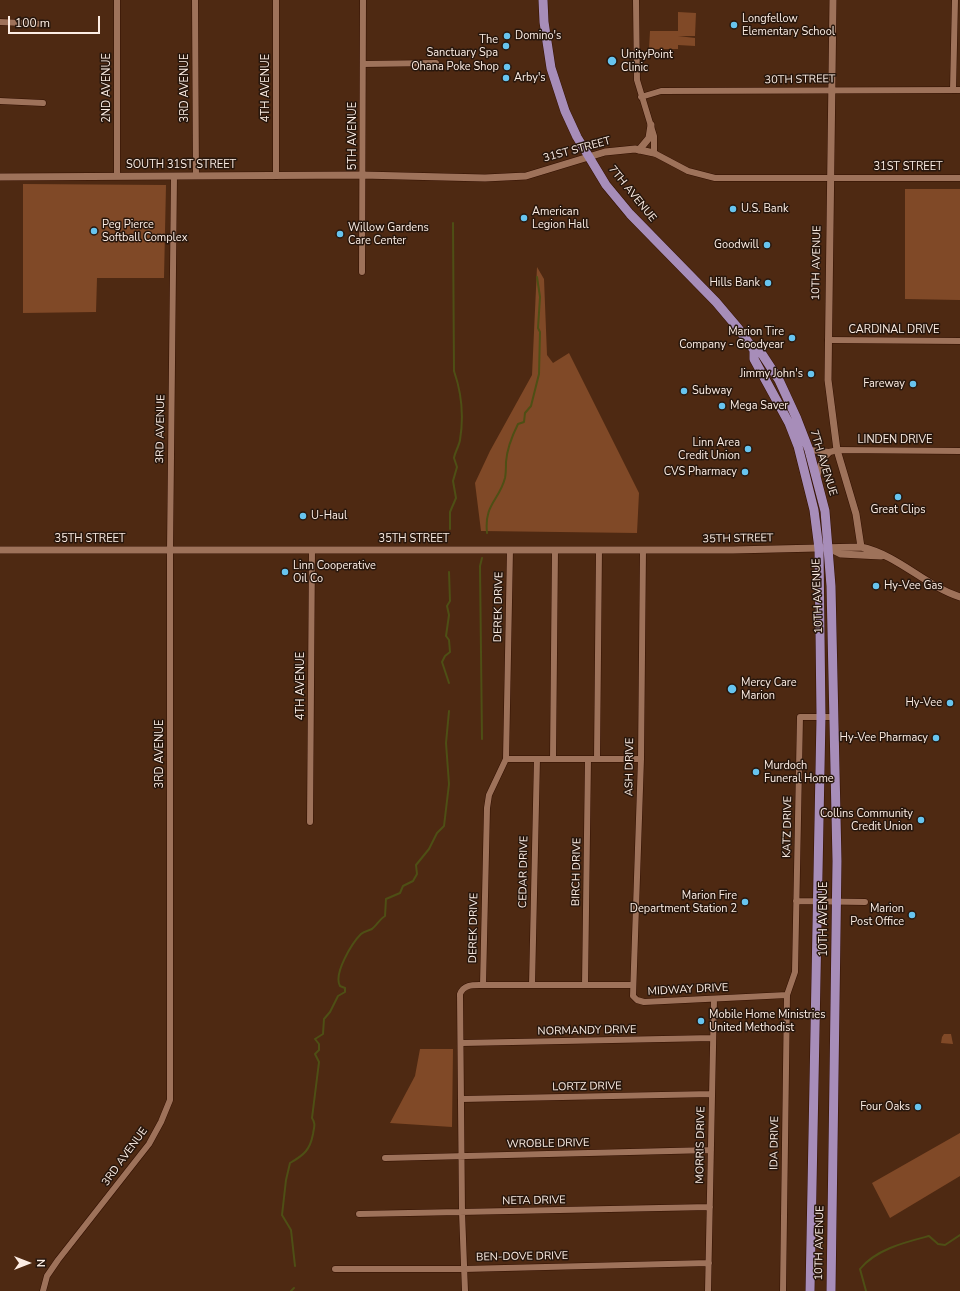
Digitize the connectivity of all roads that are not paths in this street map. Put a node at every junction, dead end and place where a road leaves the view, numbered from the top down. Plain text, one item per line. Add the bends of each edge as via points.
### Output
1 (117, 0) edge
2 (195, 0) edge
3 (276, 0) edge
4 (363, 0) edge
5 (544, 0) edge
6 (636, 0) edge
7 (833, 0) edge
8 (955, 0) edge
9 (0, 22) edge
10 (43, 24) dead end
11 (363, 64) junction
12 (436, 64) dead end
13 (832, 90) junction
14 (957, 90) edge
15 (642, 97) junction
16 (0, 101) edge
17 (43, 103) dead end
18 (651, 125) junction
19 (639, 150) junction
20 (654, 153) junction
21 (589, 157) junction
22 (362, 175) junction
23 (117, 176) junction
24 (174, 176) junction
25 (196, 176) junction
26 (276, 176) junction
27 (0, 177) edge
28 (830, 178) junction
29 (960, 178) edge
30 (362, 272) dead end
31 (828, 340) junction
32 (960, 341) edge
33 (754, 350) junction
34 (809, 450) junction
35 (834, 451) junction
36 (960, 451) edge
37 (817, 477) junction
38 (861, 547) junction
39 (829, 548) junction
40 (819, 549) junction
41 (0, 550) edge
42 (170, 550) junction
43 (312, 550) junction
44 (510, 550) junction
45 (555, 550) junction
46 (599, 550) junction
47 (643, 550) junction
48 (888, 556) junction
49 (960, 596) edge
50 (821, 717) junction
51 (833, 717) junction
52 (506, 759) junction
53 (537, 759) junction
54 (553, 759) junction
55 (588, 759) junction
56 (597, 759) junction
57 (641, 759) junction
58 (310, 822) dead end
59 (796, 901) junction
60 (818, 901) junction
61 (836, 901) junction
62 (865, 902) dead end
63 (633, 984) junction
64 (483, 985) junction
65 (532, 985) junction
66 (585, 985) junction
67 (787, 995) junction
68 (714, 998) junction
69 (713, 1038) junction
70 (462, 1043) junction
71 (712, 1094) junction
72 (462, 1099) junction
73 (711, 1150) junction
74 (462, 1156) junction
75 (385, 1158) dead end
76 (710, 1207) junction
77 (462, 1212) junction
78 (359, 1214) dead end
79 (709, 1263) junction
80 (335, 1269) dead end
81 (464, 1269) junction
82 (43, 1291) edge
83 (464, 1291) edge
84 (708, 1291) edge
85 (782, 1291) edge
86 (810, 1291) edge
87 (831, 1291) edge

1 - 23 street, 2ND AVENUE
2 - 25 street, 3RD AVENUE
3 - 26 street, 4TH AVENUE
4 - 11 street, 5TH AVENUE
5 - 21 main road, 7TH AVENUE via 547,44 553,76 565,111
6 - 15 street via 636,80
7 - 13 street, 10TH AVENUE
8 - 14 street
9 - 10 street
11 - 12 street
11 - 22 street, 5TH AVENUE
13 - 14 street, 30TH STREET
13 - 15 street, 30TH STREET via 661,91
13 - 28 street, 10TH AVENUE
15 - 18 street
16 - 17 street
18 - 19 street via 649,138
18 - 20 street
19 - 20 street, 31ST STREET
19 - 21 street, 31ST STREET via 605,152
20 - 28 street, 31ST STREET via 688,171 715,178
21 - 22 street, 31ST STREET via 526,176 449,178
21 - 33 main road, 7TH AVENUE via 606,185 630,214 716,302
22 - 26 street, SOUTH 31ST STREET
22 - 30 street, 5TH AVENUE
23 - 24 street, SOUTH 31ST STREET
23 - 27 street, SOUTH 31ST STREET
24 - 25 street, SOUTH 31ST STREET
24 - 42 street, 3RD AVENUE
25 - 26 street, SOUTH 31ST STREET
28 - 29 street, 31ST STREET
28 - 31 street, 10TH AVENUE
31 - 32 street, CARDINAL DRIVE
31 - 35 street, 10TH AVENUE
33 - 34 main road, 7TH AVENUE via 762,354 779,380
33 - 40 main road, 7TH AVENUE via 754,359 789,423 798,446 814,510
34 - 35 street, LINDEN DRIVE
34 - 37 main road, 7TH AVENUE
35 - 36 street, LINDEN DRIVE
35 - 37 street via 822,460
35 - 38 street, 10TH AVENUE via 856,514
37 - 39 main road, 7TH AVENUE via 825,511
38 - 39 street, 35TH STREET
38 - 48 street, 35TH STREET
39 - 40 street, 35TH STREET
39 - 48 street, 35TH STREET via 841,554
39 - 51 main road, 10TH AVENUE
40 - 47 street, 35TH STREET
40 - 50 main road, 10TH AVENUE
41 - 42 street, 35TH STREET
42 - 43 street, 35TH STREET
42 - 82 street, 3RD AVENUE via 170,1100 149,1144 58,1260 47,1276
43 - 44 street, 35TH STREET
43 - 58 street, 4TH AVENUE
44 - 45 street, 35TH STREET
44 - 52 street, DEREK DRIVE
45 - 46 street, 35TH STREET
45 - 54 street
46 - 47 street, 35TH STREET
46 - 56 street
47 - 57 street, ASH DRIVE
48 - 49 street, 35TH STREET via 926,582
50 - 51 street, KATZ DRIVE
50 - 59 street, KATZ DRIVE via 800,717
50 - 60 main road, 10TH AVENUE
51 - 61 main road, 10TH AVENUE
52 - 53 street
52 - 64 street, DEREK DRIVE via 487,808
53 - 54 street
53 - 65 street, CEDAR DRIVE
54 - 55 street
55 - 56 street
55 - 66 street, BIRCH DRIVE
56 - 57 street
57 - 63 street, ASH DRIVE
59 - 60 street
59 - 67 street via 795,972
60 - 61 street
60 - 86 main road, 10TH AVENUE
61 - 62 street
61 - 87 main road, 10TH AVENUE
63 - 66 street, MIDWAY DRIVE
63 - 68 street, MIDWAY DRIVE via 633,996 644,1002
64 - 65 street, MIDWAY DRIVE
64 - 70 street via 466,986 460,994
65 - 66 street, MIDWAY DRIVE
67 - 68 street, MIDWAY DRIVE
67 - 85 street, IDA DRIVE
68 - 69 street, MORRIS DRIVE
69 - 70 street, NORMANDY DRIVE
69 - 71 street, MORRIS DRIVE
70 - 72 street
71 - 72 street, LORTZ DRIVE
71 - 73 street, MORRIS DRIVE
72 - 74 street
73 - 74 street, WROBLE DRIVE
73 - 76 street, MORRIS DRIVE
74 - 75 street, WROBLE DRIVE
74 - 77 street
76 - 77 street, NETA DRIVE
76 - 79 street, MORRIS DRIVE
77 - 78 street, NETA DRIVE
77 - 81 street
79 - 81 street, BEN-DOVE DRIVE
79 - 84 street, MORRIS DRIVE
80 - 81 street, BEN-DOVE DRIVE
81 - 83 street

